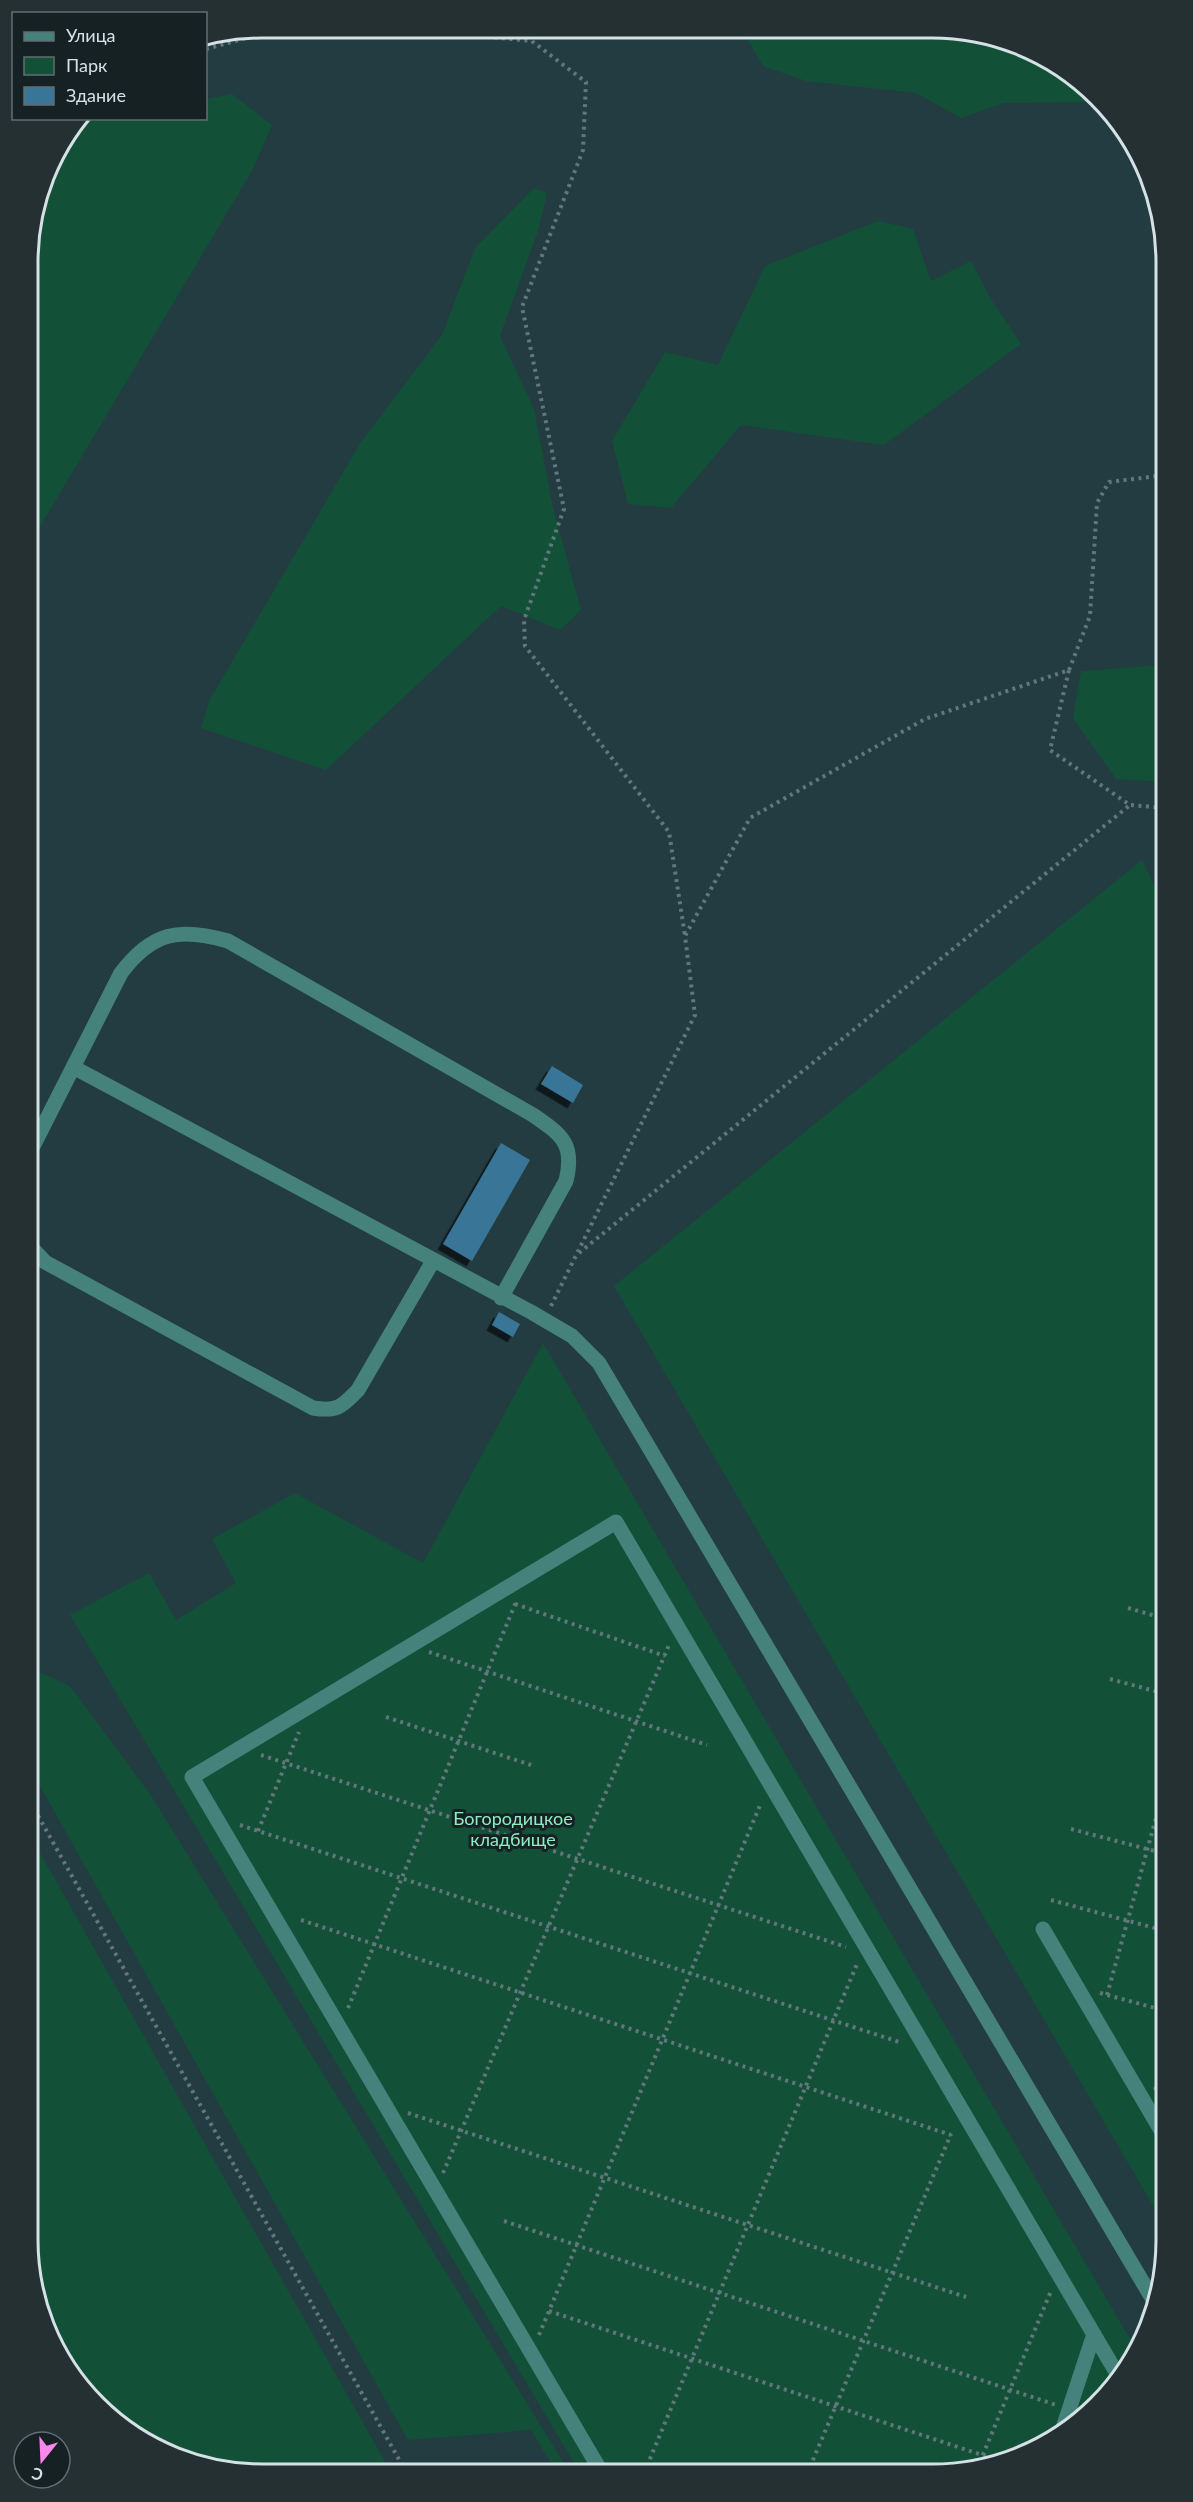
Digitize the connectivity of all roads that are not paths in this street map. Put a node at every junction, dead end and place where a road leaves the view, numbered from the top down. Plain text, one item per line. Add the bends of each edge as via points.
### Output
1 (73, 1067) junction
2 (38, 1136) edge
3 (38, 1255) edge
4 (433, 1261) junction
5 (501, 1298) junction
6 (1043, 1929) dead end
7 (1156, 2122) edge
8 (1149, 2293) edge
9 (1094, 2334) junction
10 (1115, 2369) edge
11 (1066, 2420) edge
12 (597, 2464) edge

1 - 2 street
1 - 4 street
1 - 5 street via 121,973 136,953 162,938 181,933 205,934 228,941 560,1133 570,1163 566,1181
3 - 4 street via 45,1262 313,1408 329,1411 358,1390
4 - 5 street
5 - 8 street via 572,1336 598,1364 625,1405
6 - 7 street
9 - 10 street
9 - 11 street
9 - 12 street via 616,1522 192,1778

